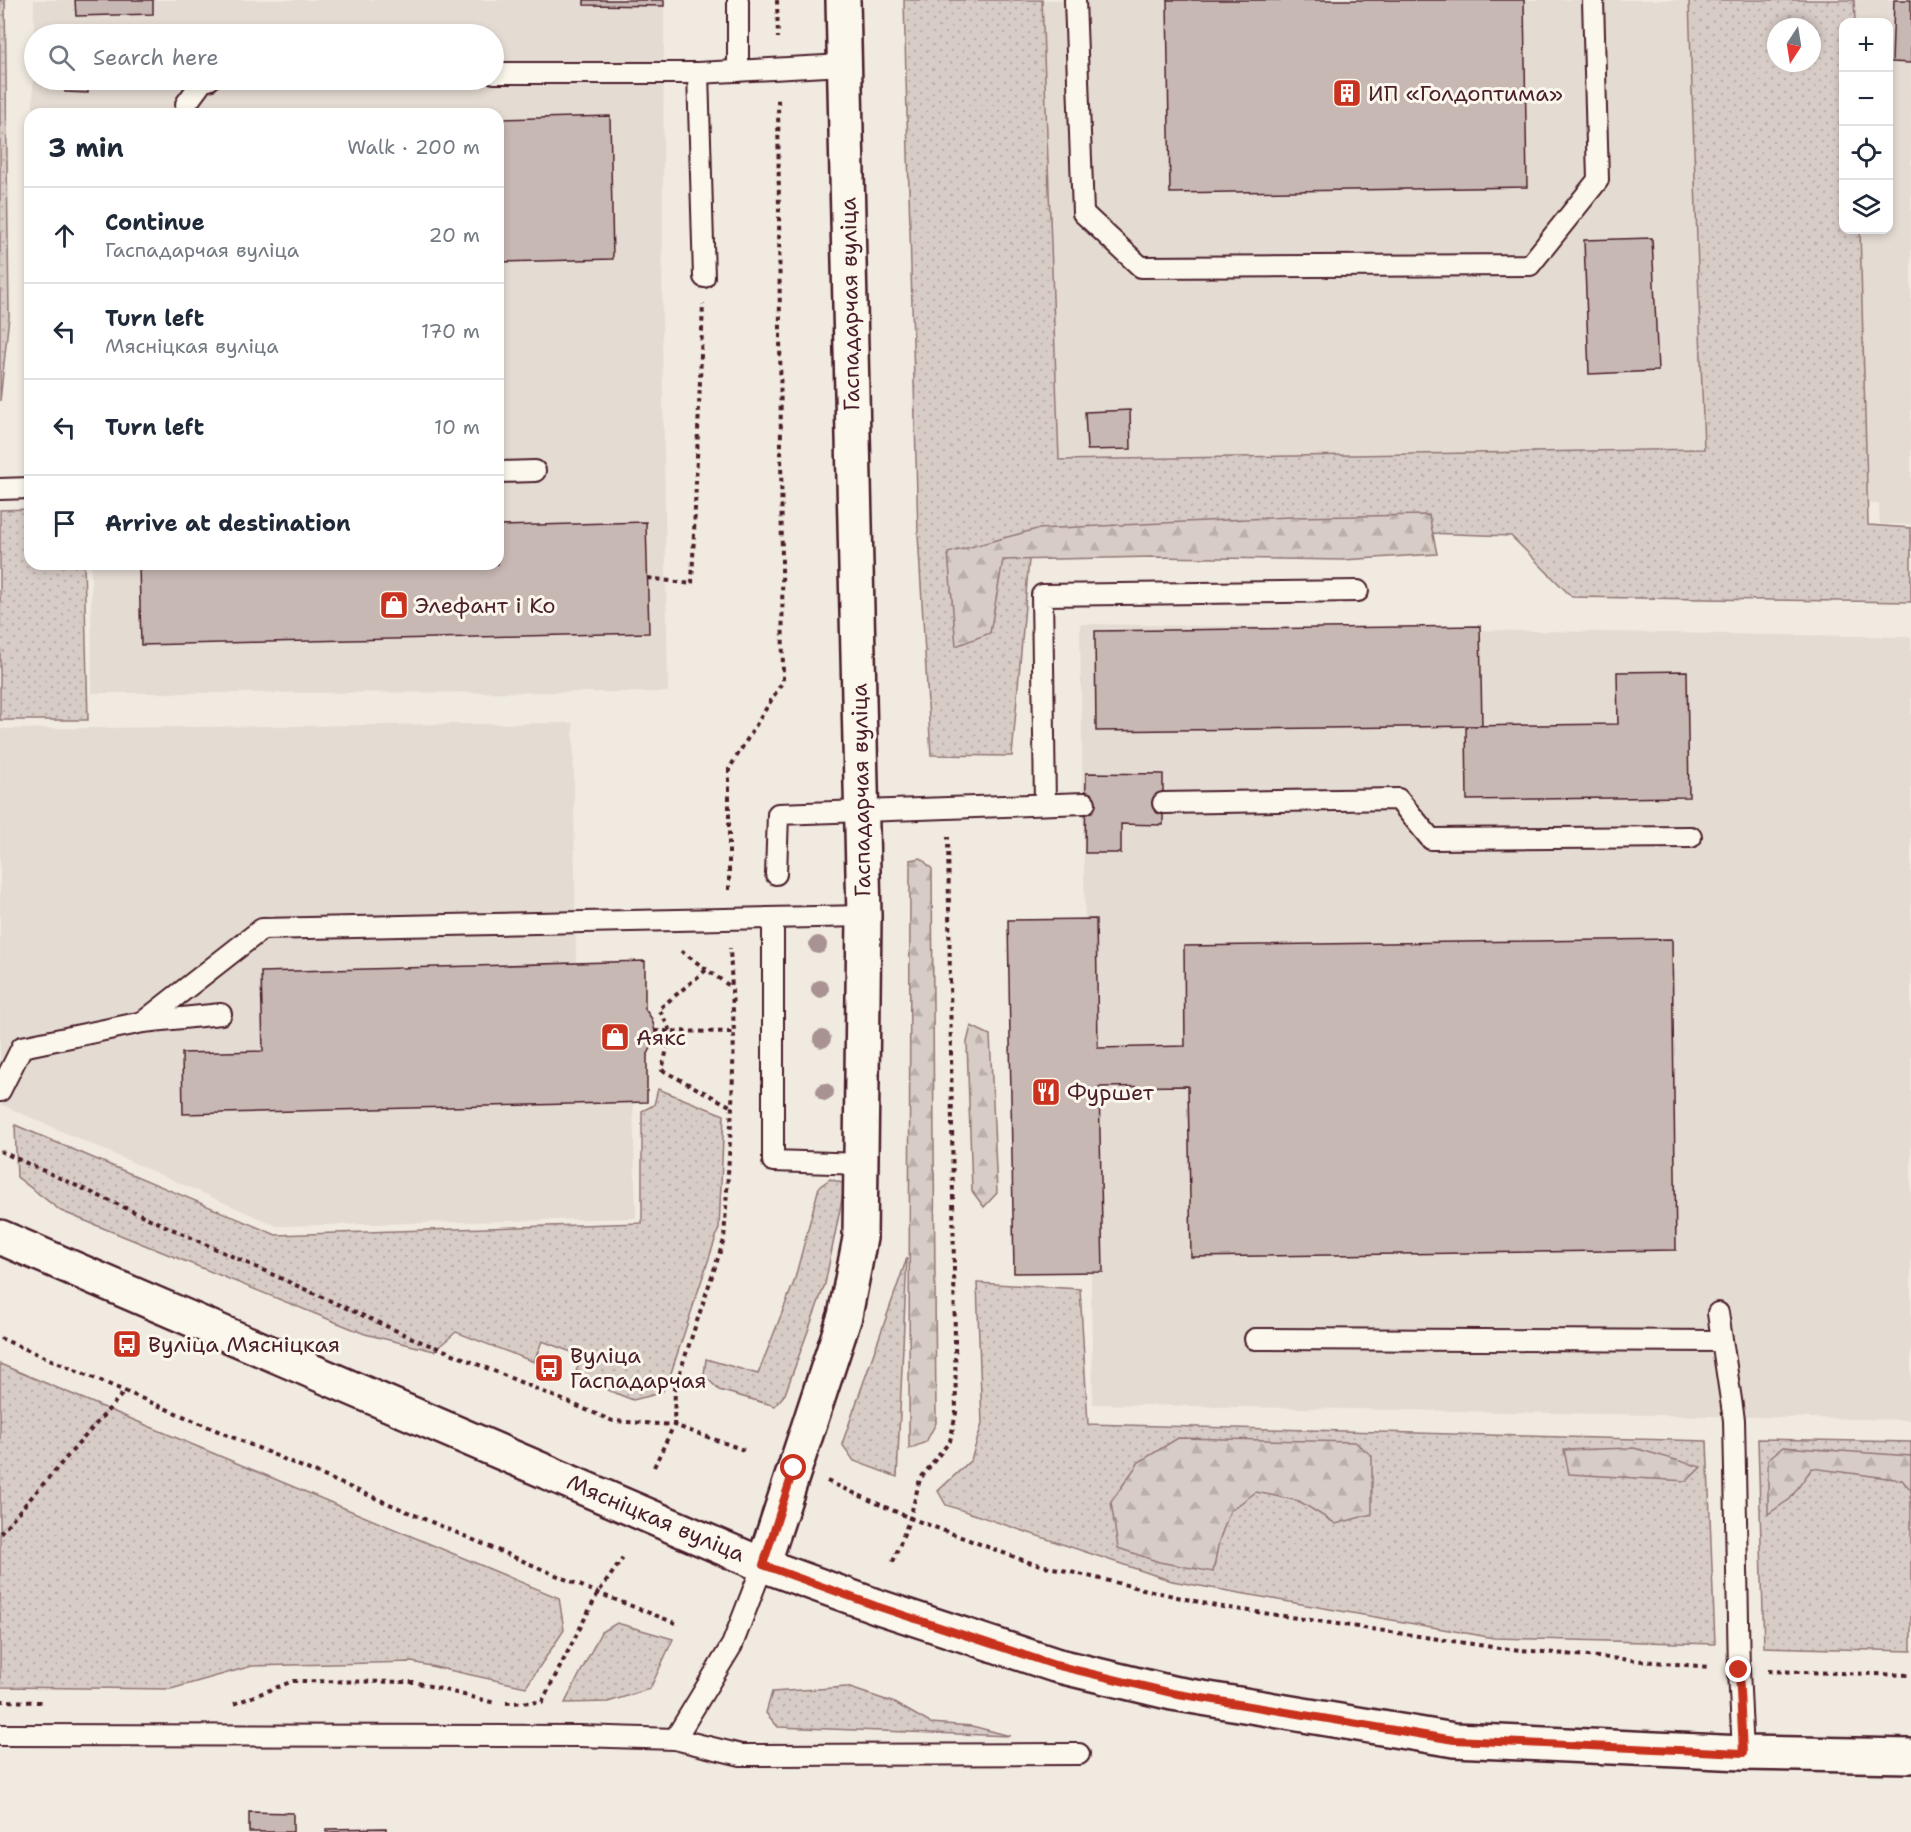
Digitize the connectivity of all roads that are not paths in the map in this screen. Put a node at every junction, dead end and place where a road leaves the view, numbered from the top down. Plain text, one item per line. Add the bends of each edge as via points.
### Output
1 (738, 0) edge
2 (843, 0) edge
3 (1075, 0) edge
4 (1593, 0) edge
5 (844, 65) junction
6 (738, 71) junction
7 (504, 73) edge
8 (698, 73) junction
9 (196, 90) edge
10 (186, 108) edge
11 (704, 277) road end
12 (535, 471) dead end
13 (504, 472) edge
14 (24, 488) edge
15 (0, 489) edge
16 (1358, 591) dead end
17 (1085, 803) dead end
18 (1163, 803) dead end
19 (1045, 804) junction
20 (861, 811) junction
21 (1691, 837) dead end
22 (777, 874) dead end
23 (864, 916) junction
24 (773, 920) junction
25 (221, 1014) dead end
26 (143, 1022) junction
27 (0, 1091) edge
28 (862, 1164) junction
29 (0, 1237) edge
30 (1718, 1313) dead end
31 (1255, 1339) dead end
32 (1722, 1341) junction
33 (763, 1565) junction
34 (0, 1735) edge
35 (675, 1739) junction
36 (1743, 1753) junction
37 (1079, 1754) dead end
38 (1911, 1756) edge

1 - 6 lane
2 - 5 main road, Гаспадарчая вуліца
3 - 4 lane via 1083,213 1141,267 1165,267 1530,265 1598,180
5 - 6 lane
5 - 20 main road, Гаспадарчая вуліца
6 - 8 lane
7 - 8 lane
8 - 11 lane
9 - 10 lane
12 - 13 lane
14 - 15 lane
16 - 19 lane via 1042,595
17 - 19 lane
18 - 21 lane via 1398,799 1431,839
19 - 20 lane
20 - 22 lane via 778,814
20 - 23 main road, Гаспадарчая вуліца
23 - 24 lane
23 - 28 main road, Гаспадарчая вуліца
24 - 26 lane via 262,929
24 - 28 lane via 773,1161
25 - 26 lane
26 - 27 lane via 22,1047
28 - 33 main road, Гаспадарчая вуліца via 860,1238 845,1316
29 - 33 main road, Мясніцкая вуліца
30 - 32 lane
31 - 32 lane
32 - 36 lane via 1734,1420
33 - 35 lane via 732,1645
33 - 36 main road, Мясніцкая вуліца via 1055,1665 1172,1693 1454,1740
34 - 35 lane
35 - 37 lane via 741,1755
36 - 38 main road, Мясніцкая вуліца

